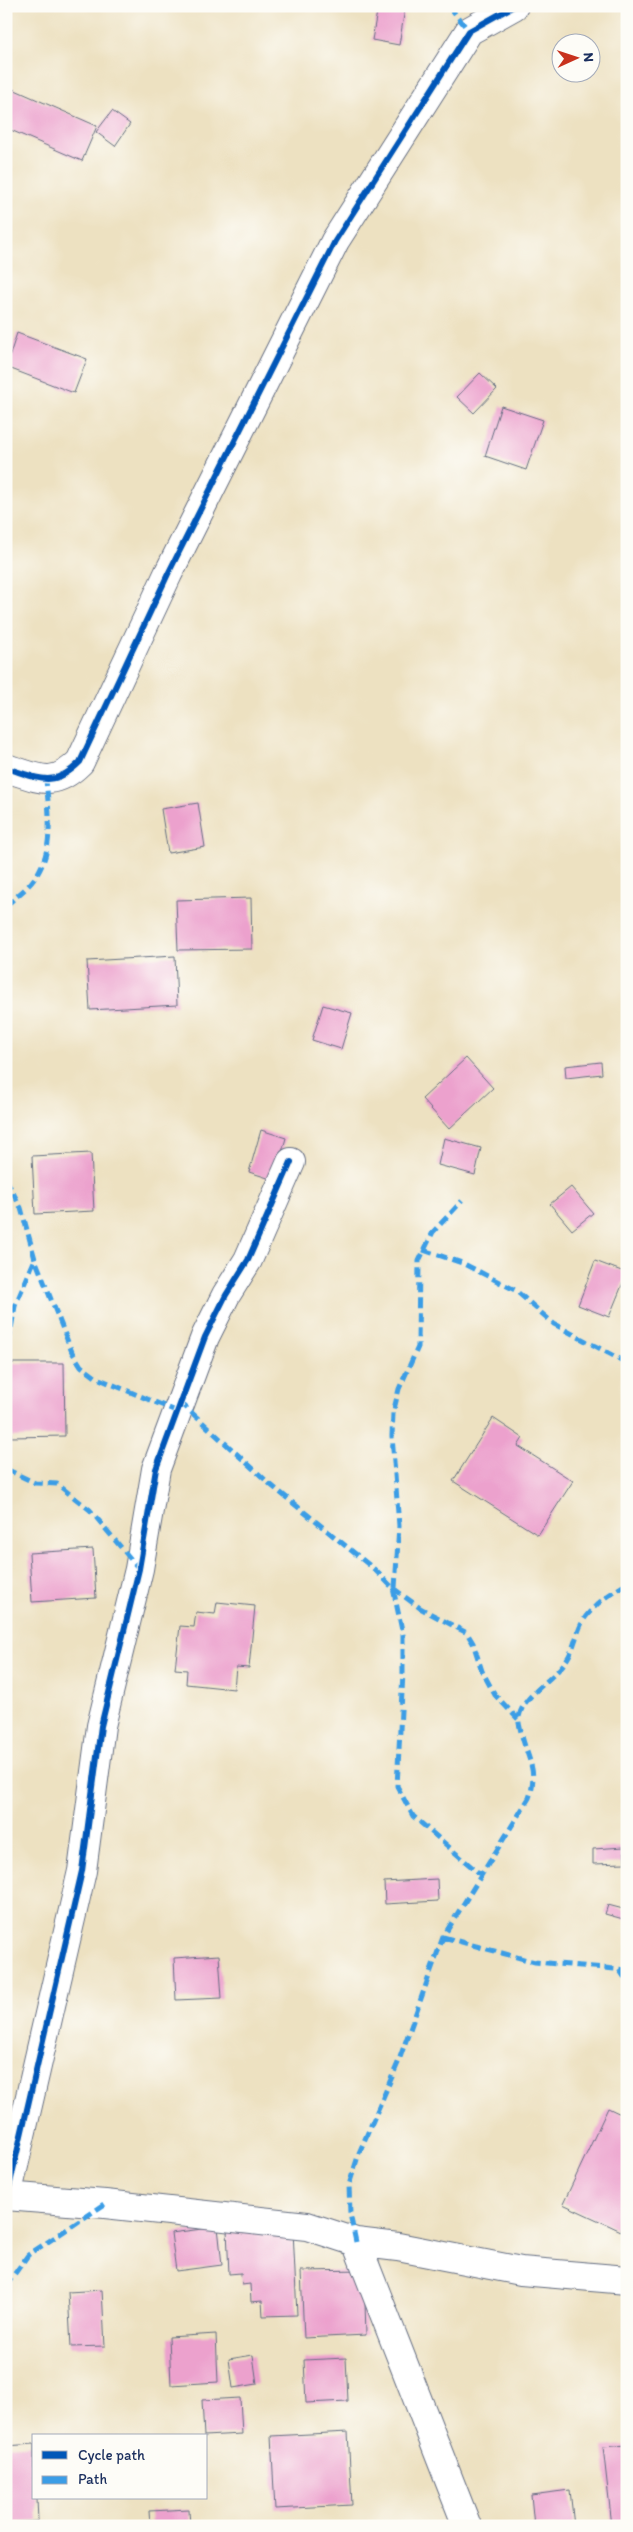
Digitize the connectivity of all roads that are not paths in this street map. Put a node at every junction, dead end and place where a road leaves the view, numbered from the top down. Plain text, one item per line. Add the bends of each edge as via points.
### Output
1 (514, 6) edge
2 (6, 768) edge
3 (291, 1162) dead end
4 (7, 2196) edge
5 (356, 2242) junction
6 (627, 2280) edge
7 (467, 2526) edge

1 - 2 street via 469,31 335,241 168,574 80,762 68,774 46,780
3 - 4 street via 248,1260 205,1337 156,1469 139,1569 101,1726 82,1870
4 - 5 street via 307,2226
5 - 6 street via 521,2271
5 - 7 street

